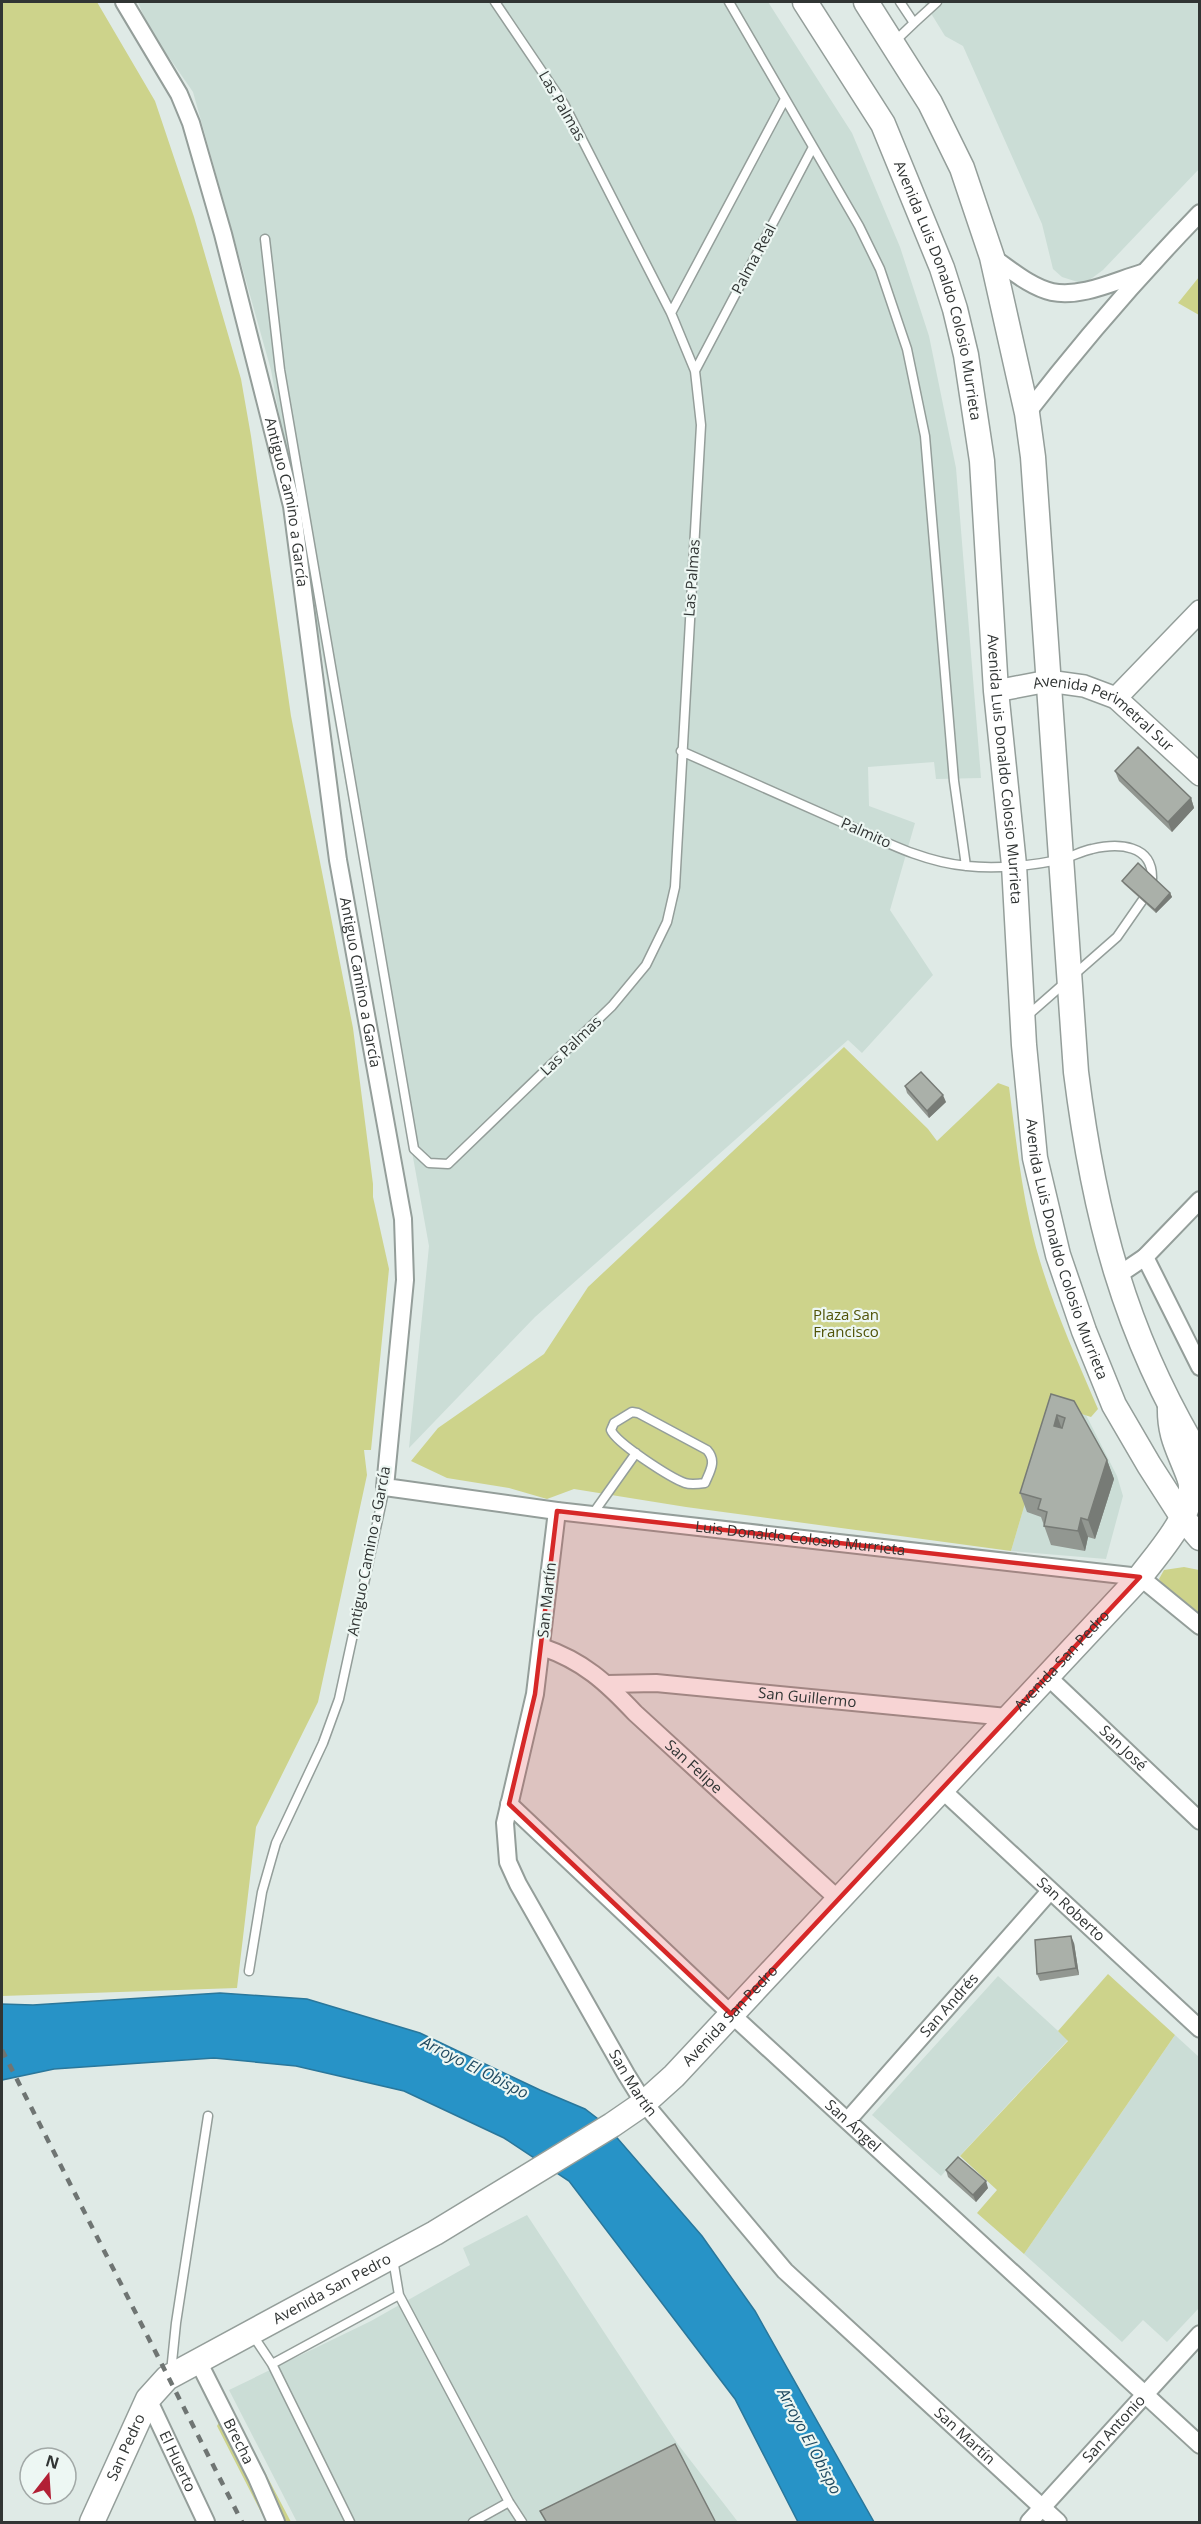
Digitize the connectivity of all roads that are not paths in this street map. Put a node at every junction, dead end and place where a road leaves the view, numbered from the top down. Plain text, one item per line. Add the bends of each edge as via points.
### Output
1 (124, 2) edge
2 (495, 2) edge
3 (729, 2) edge
4 (805, 2) edge
5 (866, 2) edge
6 (900, 2) edge
7 (938, 2) edge
8 (914, 23) junction
9 (893, 44) junction
10 (785, 99) junction
11 (813, 147) junction
12 (1200, 213) edge
13 (265, 239) dead end
14 (992, 257) junction
15 (1143, 273) junction
16 (671, 313) junction
17 (695, 372) junction
18 (1027, 413) junction
19 (1200, 611) edge
20 (1048, 681) junction
21 (996, 692) junction
22 (1116, 698) junction
23 (681, 751) junction
24 (1200, 775) edge
25 (1062, 859) junction
26 (1014, 865) junction
27 (966, 866) junction
28 (1152, 879) edge
29 (1142, 901) edge
30 (1070, 979) junction
31 (1024, 1019) junction
32 (1200, 1200) edge
33 (1145, 1257) junction
34 (1117, 1276) junction
35 (1200, 1367) edge
36 (1170, 1406) junction
37 (636, 1453) junction
38 (1200, 1458) edge
39 (386, 1487) junction
40 (556, 1511) junction
41 (592, 1515) junction
42 (1183, 1518) junction
43 (1200, 1538) edge
44 (1140, 1577) junction
45 (1200, 1626) edge
46 (542, 1647) junction
47 (1047, 1677) junction
48 (607, 1684) junction
49 (1007, 1717) junction
50 (941, 1789) junction
51 (509, 1804) junction
52 (1200, 1821) edge
53 (1050, 1891) junction
54 (838, 1899) junction
55 (249, 1971) dead end
56 (731, 2014) junction
57 (1200, 2029) edge
58 (644, 2103) junction
59 (208, 2116) dead end
60 (848, 2120) junction
61 (393, 2256) junction
62 (399, 2295) junction
63 (251, 2332) junction
64 (1200, 2334) edge
65 (198, 2361) junction
66 (272, 2364) junction
67 (169, 2377) junction
68 (1146, 2395) junction
69 (148, 2399) junction
70 (1200, 2445) edge
71 (509, 2502) junction
72 (1041, 2507) junction
73 (92, 2523) edge
74 (206, 2523) edge
75 (276, 2523) edge
76 (350, 2523) edge
77 (473, 2523) edge
78 (522, 2523) edge
79 (1029, 2523) edge
80 (1058, 2523) edge

1 - 39 street, Antiguo Camino a García via 179,94 191,123 292,507 338,860 403,1219 405,1281
2 - 16 lane, Las Palmas via 564,104
3 - 10 lane
4 - 21 main road, Avenida Luis Donaldo Colosio Murrieta via 883,124 939,258 955,309 982,461
5 - 9 main road
6 - 8 lane
7 - 8 lane
8 - 9 lane
9 - 14 main road via 930,103 962,168
10 - 11 lane
10 - 16 lane
11 - 17 lane, Palma Real
11 - 27 lane via 860,226 880,269 909,360 925,436 954,781
12 - 15 street
13 - 23 lane, Las Palmas via 280,370 414,1149 429,1163 448,1164 612,1006 646,965 666,922 675,887
14 - 15 street via 1052,292 1084,291
14 - 18 main road
15 - 18 street
16 - 17 lane, Las Palmas
17 - 23 lane, Las Palmas via 701,425
18 - 20 main road
19 - 22 street
20 - 21 street, Avenida Perimetral Sur
20 - 22 street, Avenida Perimetral Sur via 1084,686
20 - 25 main road
21 - 26 main road, Avenida Luis Donaldo Colosio Murrieta
22 - 24 street, Avenida Perimetral Sur
23 - 27 lane, Palmito via 914,855
25 - 26 lane, Palmito
25 - 28 lane, Palmito via 1106,846 1136,849 1151,862
25 - 30 main road
26 - 27 lane, Palmito
26 - 31 main road, Avenida Luis Donaldo Colosio Murrieta
29 - 30 lane via 1117,937
30 - 31 lane
30 - 34 main road via 1083,1126 1103,1230
31 - 42 main road, Avenida Luis Donaldo Colosio Murrieta via 1035,1158 1058,1255 1083,1331 1114,1405
32 - 33 street
33 - 34 street
33 - 35 street
34 - 36 main road via 1135,1330
36 - 38 main road
36 - 42 main road, Avenida San Pedro via 1172,1439 1191,1479
37 - 37 lane via 686,1483 705,1483 712,1466 712,1455 707,1450 632,1412 614,1423 611,1430 613,1436
37 - 41 lane
39 - 40 street, Luis Donaldo Colosio Murrieta
39 - 55 lane, Antiguo Camino a García via 339,1699 276,1843 262,1892
40 - 41 street, Luis Donaldo Colosio Murrieta
40 - 46 street, San Martín
41 - 44 street, Luis Donaldo Colosio Murrieta
42 - 43 main road, Avenida Luis Donaldo Colosio Murrieta
42 - 44 main road, Avenida San Pedro
44 - 45 street
44 - 47 main road, Avenida San Pedro
46 - 48 street, San Felipe via 568,1656
46 - 51 street, San Martín
47 - 49 main road, Avenida San Pedro
47 - 52 street, San José
48 - 49 street, San Guillermo via 656,1683
48 - 54 street, San Felipe
49 - 50 main road, Avenida San Pedro
50 - 53 street, San Roberto
50 - 54 main road, Avenida San Pedro
51 - 56 street, San Ángel
51 - 58 street, San Martín via 505,1833 508,1862
53 - 57 street, San Roberto
53 - 60 street, San Andrés
54 - 56 main road, Avenida San Pedro
56 - 58 main road, Avenida San Pedro
56 - 60 street, San Ángel
58 - 61 main road, Avenida San Pedro
58 - 72 street, San Martín via 785,2271
59 - 67 lane
60 - 68 street, San Ángel
61 - 62 lane
61 - 63 main road, Avenida San Pedro
62 - 66 lane
62 - 71 lane
63 - 65 main road, Avenida San Pedro
63 - 66 lane
64 - 68 street, San Antonio
65 - 67 main road, Avenida San Pedro
65 - 75 street, Brecha
66 - 76 lane
67 - 69 main road, San Pedro
68 - 70 street, San Ángel
68 - 72 street, San Antonio
69 - 73 main road, San Pedro
69 - 74 street, El Huerto
71 - 77 lane
71 - 78 lane
72 - 79 street, San Antonio
72 - 80 street, San Martín

